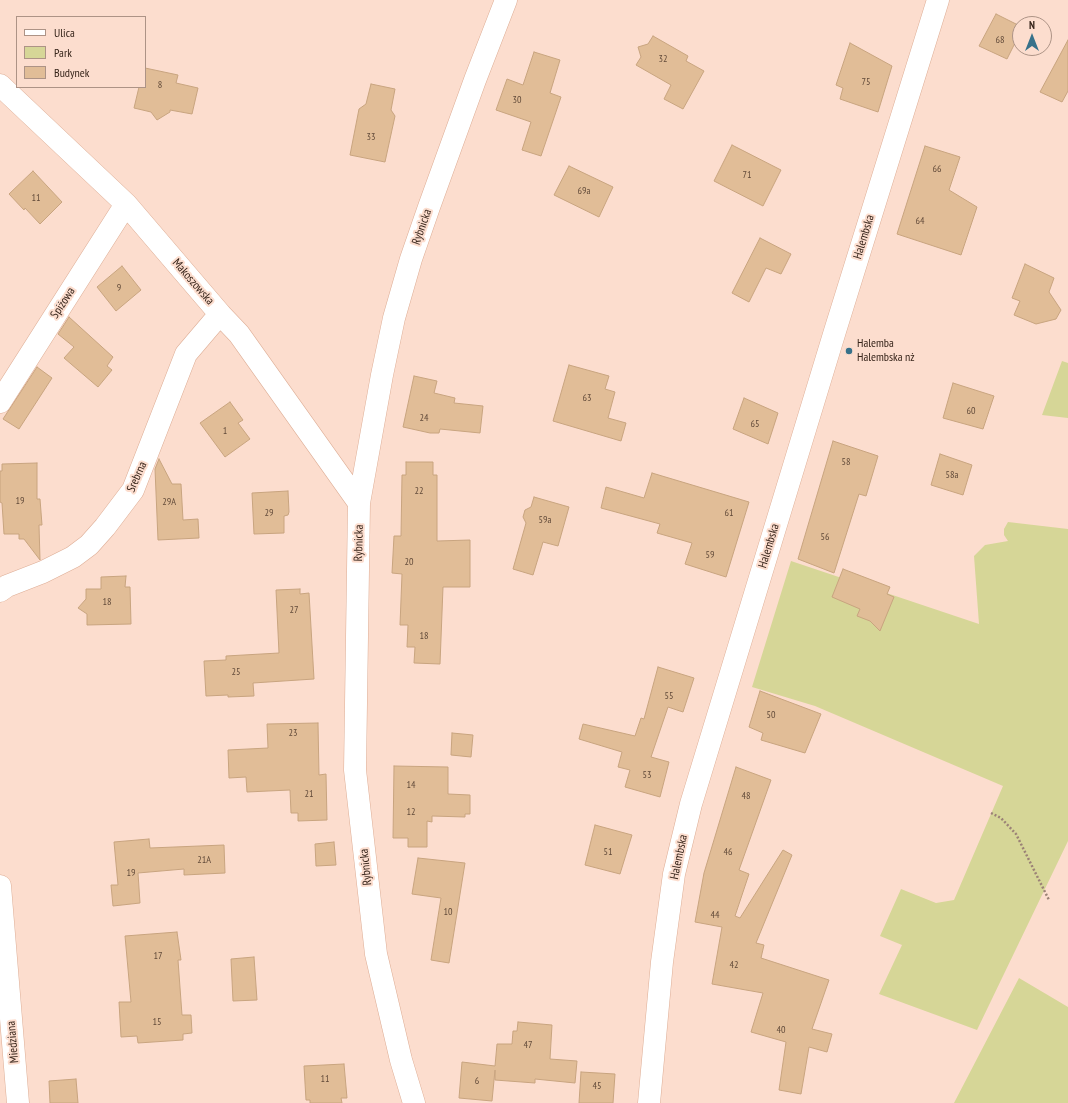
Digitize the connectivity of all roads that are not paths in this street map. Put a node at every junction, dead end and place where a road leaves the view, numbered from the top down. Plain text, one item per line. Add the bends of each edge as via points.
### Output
1 (506, 0) edge
2 (938, 0) edge
3 (0, 85) edge
4 (126, 204) junction
5 (220, 314) junction
6 (0, 402) edge
7 (360, 502) junction
8 (0, 591) edge
9 (0, 886) edge
10 (18, 1103) edge
11 (414, 1103) edge
12 (649, 1103) edge

1 - 7 street, Rybnicka via 411,259 382,375
2 - 12 street, Halembska via 691,804 674,874 664,947
3 - 4 street, Makoszowska
4 - 5 street, Makoszowska
4 - 6 street, Spiżowa
5 - 7 street, Makoszowska via 239,334
5 - 8 street, Srebrna via 186,354 133,490 105,527 89,545 73,557
7 - 11 street, Rybnicka via 355,770 376,954
9 - 10 street, Miedziana

